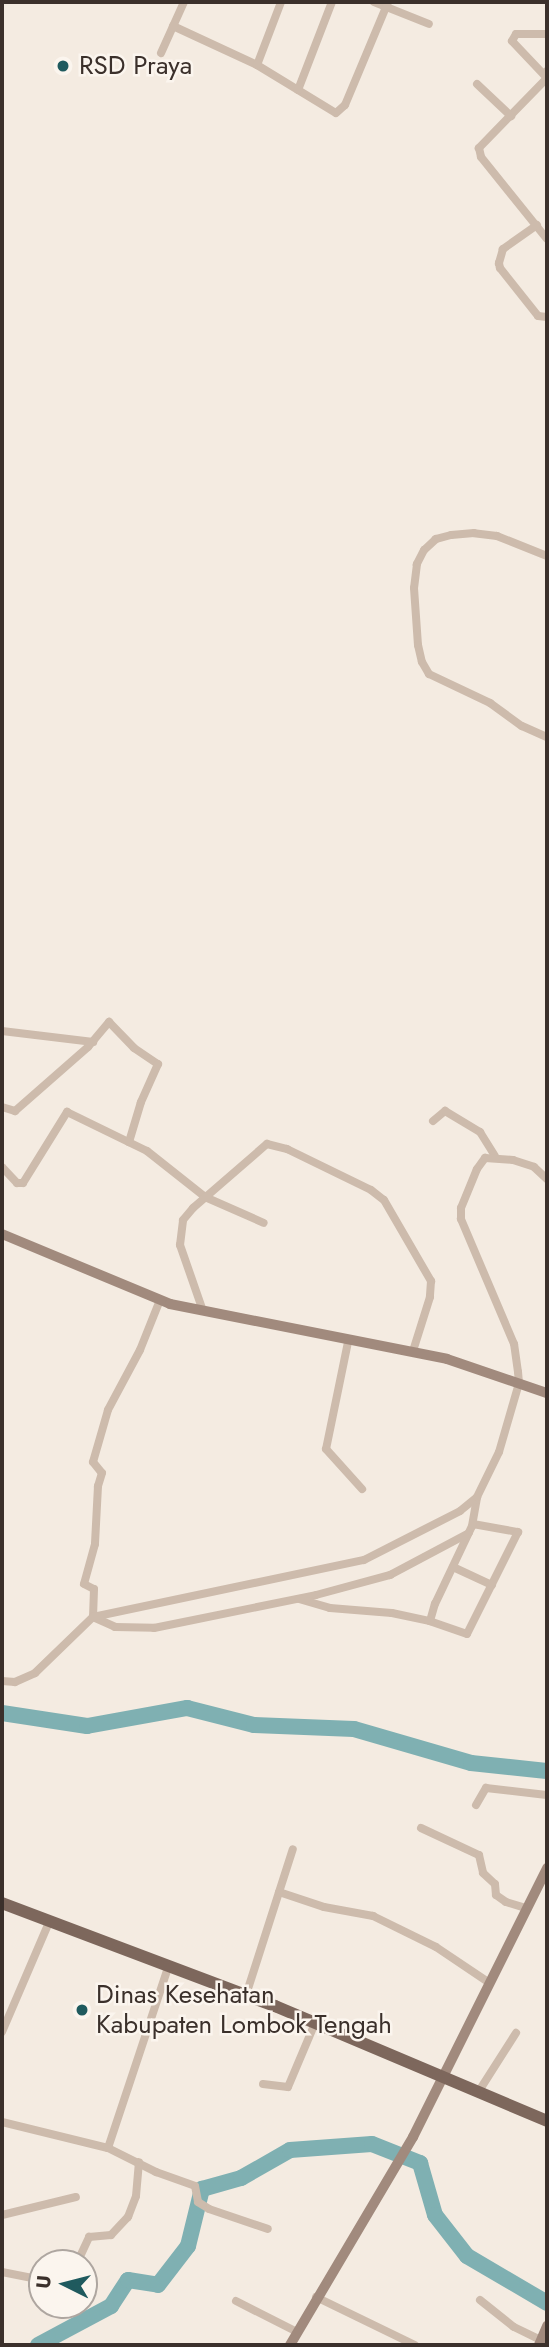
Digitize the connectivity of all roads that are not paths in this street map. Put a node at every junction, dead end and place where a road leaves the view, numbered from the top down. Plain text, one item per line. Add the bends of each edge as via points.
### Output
1 (184, 2) edge
2 (281, 2) edge
3 (332, 2) edge
4 (374, 2) edge
5 (387, 4) edge
6 (429, 24) dead end
7 (173, 26) junction
8 (547, 34) edge
9 (161, 53) dead end
10 (257, 65) junction
11 (547, 71) edge
12 (547, 78) edge
13 (477, 84) dead end
14 (298, 90) junction
15 (511, 116) junction
16 (537, 225) junction
17 (547, 239) edge
18 (547, 317) edge
19 (547, 556) edge
20 (547, 737) edge
21 (2, 1031) edge
22 (93, 1042) junction
23 (2, 1107) edge
24 (433, 1121) dead end
25 (128, 1142) junction
26 (495, 1156) junction
27 (2, 1167) edge
28 (547, 1179) edge
29 (205, 1197) junction
30 (264, 1223) dead end
31 (2, 1234) edge
32 (160, 1300) junction
33 (203, 1311) junction
34 (348, 1342) junction
35 (412, 1351) junction
36 (519, 1383) junction
37 (547, 1393) edge
38 (362, 1489) dead end
39 (477, 1497) junction
40 (472, 1524) junction
41 (469, 1533) junction
42 (453, 1567) junction
43 (492, 1585) junction
44 (299, 1599) junction
45 (93, 1617) junction
46 (430, 1621) junction
47 (2, 1681) edge
48 (547, 1795) edge
49 (476, 1805) dead end
50 (421, 1828) dead end
51 (293, 1849) dead end
52 (547, 1868) edge
53 (279, 1892) junction
54 (2, 1903) edge
55 (526, 1908) junction
56 (50, 1920) junction
57 (169, 1965) junction
58 (488, 1982) junction
59 (246, 1995) junction
60 (315, 2023) junction
61 (2, 2032) edge
62 (516, 2033) dead end
63 (445, 2076) junction
64 (263, 2084) dead end
65 (479, 2091) junction
66 (547, 2121) edge
67 (2, 2122) edge
68 (108, 2148) junction
69 (139, 2162) junction
70 (76, 2197) dead end
71 (2, 2215) edge
72 (268, 2229) dead end
73 (83, 2249) edge
74 (2, 2273) edge
75 (28, 2278) edge
76 (316, 2297) junction
77 (480, 2300) dead end
78 (236, 2301) dead end
79 (547, 2326) edge
80 (297, 2332) junction
81 (540, 2343) edge
82 (290, 2345) edge
83 (415, 2345) edge

1 - 7 street
2 - 10 street
3 - 14 street
4 - 5 street
5 - 6 street
5 - 14 street via 342,110 332,113
7 - 9 street
7 - 10 street
8 - 12 street via 516,34 512,41
10 - 14 street
11 - 12 street
12 - 15 street
13 - 15 street
15 - 16 street via 481,144 479,153
16 - 17 street
16 - 18 street via 503,249 499,263 538,316
19 - 20 street via 497,536 451,534 424,550 414,588 418,645 429,674
21 - 22 street
22 - 23 street via 15,1111
22 - 25 street via 109,1022 158,1064
24 - 26 street via 445,1111 481,1132
25 - 27 street via 66,1112 23,1183 17,1183
25 - 29 street via 158,1158
26 - 28 street via 531,1166
26 - 36 street via 483,1160 477,1169 460,1218 511,1337
29 - 30 street
29 - 33 street via 183,1220 180,1234
29 - 35 street via 267,1144 287,1149 371,1190 384,1200 431,1281
31 - 32 street
32 - 33 street
32 - 45 street via 108,1410 93,1462 102,1473 95,1544 84,1584 94,1589
33 - 34 street
34 - 35 street
34 - 38 street via 326,1449
35 - 36 street
36 - 37 street
36 - 39 street via 499,1452
39 - 40 street
39 - 45 street via 364,1560
40 - 41 street
40 - 43 street via 518,1531
41 - 42 street
41 - 44 street via 390,1575
42 - 43 street
42 - 46 street
43 - 46 street via 468,1634
44 - 45 street via 154,1628 116,1627
44 - 46 street via 330,1608
45 - 47 street via 35,1673 15,1682
48 - 49 street via 486,1788
50 - 55 street via 479,1855 483,1872 494,1882 495,1894
51 - 53 street
52 - 55 street
53 - 58 street via 373,1916 436,1947
53 - 59 street
54 - 56 main road
55 - 58 street
56 - 57 main road
56 - 61 street
57 - 59 main road
57 - 68 street
58 - 63 street
59 - 60 main road
60 - 63 main road
60 - 64 street via 288,2087
62 - 65 street
63 - 65 main road
63 - 76 street
65 - 66 main road
67 - 68 street
68 - 69 street
69 - 72 street via 195,2186 198,2202 209,2209
69 - 73 street via 136,2196 128,2217 111,2235 89,2237
70 - 71 street
74 - 75 street
76 - 80 street
76 - 83 street
77 - 81 street
78 - 80 street
79 - 81 street
80 - 82 street

